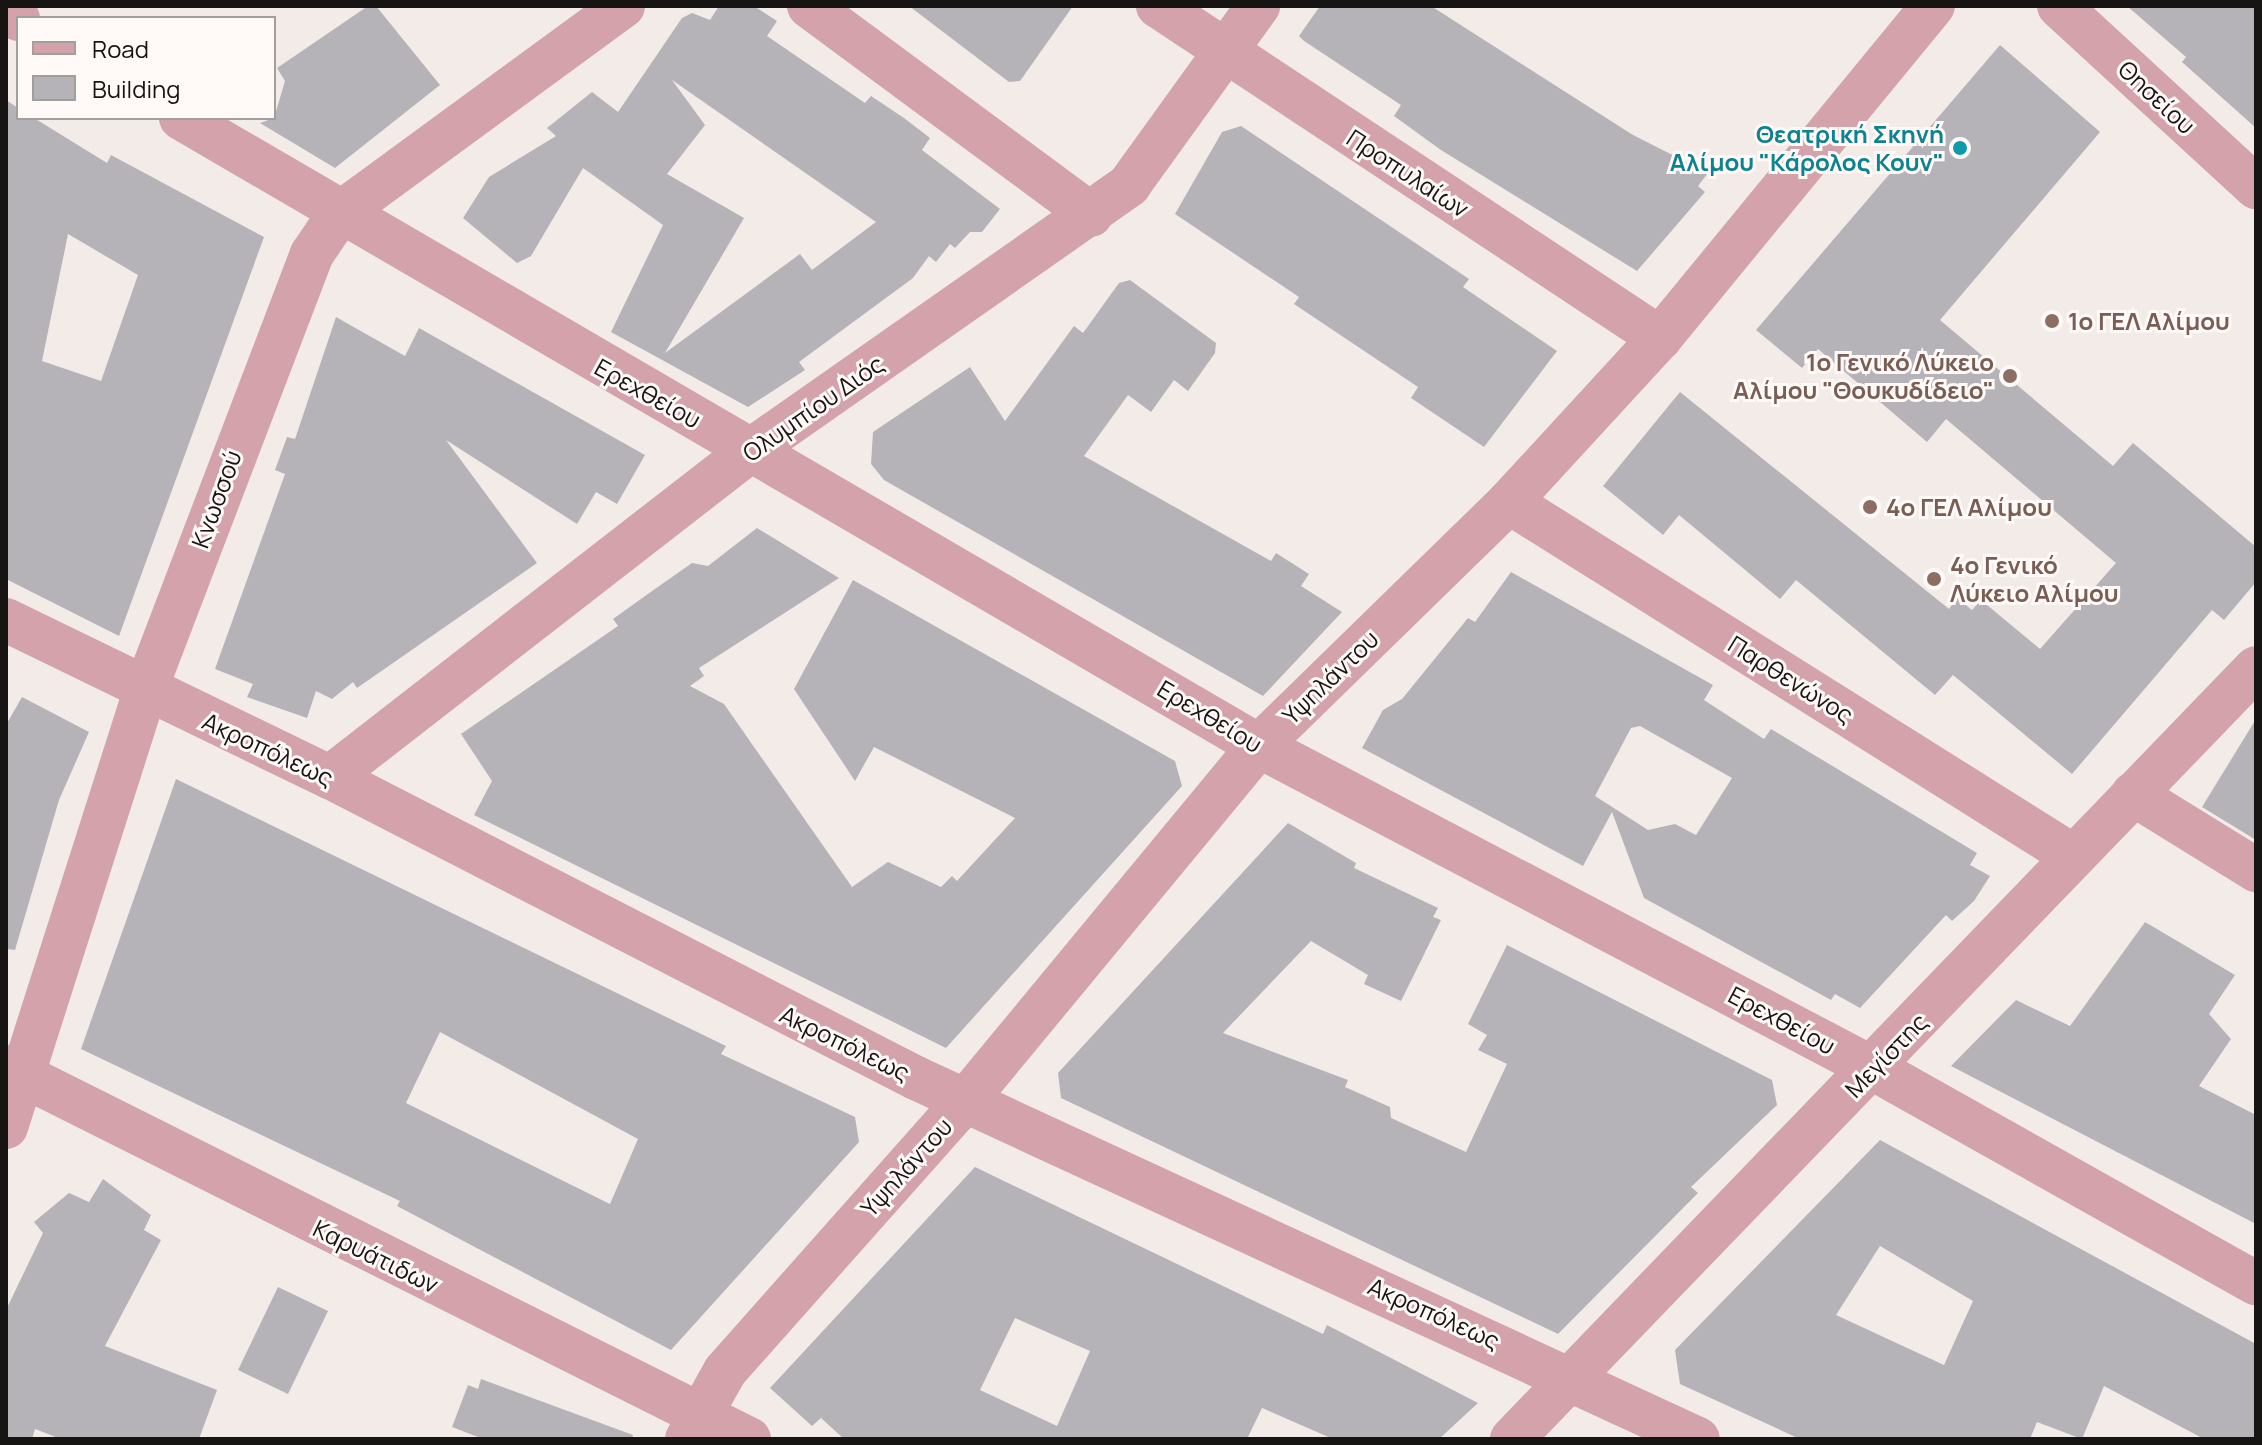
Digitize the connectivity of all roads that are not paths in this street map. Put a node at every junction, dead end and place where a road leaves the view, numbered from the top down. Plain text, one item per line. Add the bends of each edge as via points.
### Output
1 (623, 6) edge
2 (809, 6) edge
3 (1158, 6) edge
4 (1258, 6) edge
5 (1933, 6) edge
6 (2059, 6) edge
7 (1227, 54) junction
8 (184, 120) edge
9 (2256, 187) edge
10 (339, 214) junction
11 (1091, 215) junction
12 (1660, 338) junction
13 (751, 450) junction
14 (1509, 502) junction
15 (6, 620) edge
16 (2256, 668) edge
17 (145, 691) junction
18 (1259, 746) junction
19 (330, 777) junction
20 (2133, 794) junction
21 (2073, 856) junction
22 (2256, 870) edge
23 (1874, 1069) junction
24 (15, 1071) edge
25 (966, 1100) junction
26 (6, 1127) edge
27 (2256, 1283) edge
28 (1570, 1379) junction
29 (692, 1426) edge
30 (749, 1439) edge
31 (1512, 1439) edge
32 (1698, 1439) edge

1 - 10 street, Κνωσσού
2 - 11 street
3 - 7 street, Προπυλαίων
4 - 7 street, Ολυμπίου Διός
5 - 12 street, Υψηλάντου
6 - 9 street, Θησείου
7 - 11 street, Ολυμπίου Διός via 1129,185
7 - 12 street, Προπυλαίων
8 - 10 street, Ερεχθείου
10 - 13 street, Ερεχθείου
10 - 17 street, Κνωσσού via 306,267
11 - 13 street, Ολυμπίου Διός
12 - 14 street, Υψηλάντου
13 - 18 street, Ερεχθείου
13 - 19 street, Ολυμπίου Διός
14 - 18 street, Υψηλάντου
14 - 21 street, Παρθενώνος
15 - 17 street, Ακροπόλεως
16 - 20 street, Μεγίστης
17 - 19 street, Ακροπόλεως
17 - 24 street, Κνωσσού
18 - 23 street, Ερεχθείου
18 - 25 street, Υψηλάντου
19 - 25 street, Ακροπόλεως via 723,983
20 - 21 street, Μεγίστης
20 - 22 street
21 - 23 street, Μεγίστης
23 - 27 street, Ερεχθείου
23 - 28 street, Μεγίστης
24 - 26 street, Κνωσσού
24 - 29 street, Καρυάτιδων
25 - 28 street, Ακροπόλεως
25 - 29 street, Υψηλάντου via 725,1371
28 - 31 street, Μεγίστης
28 - 32 street, Ακροπόλεως
29 - 30 street, Καρυάτιδων

